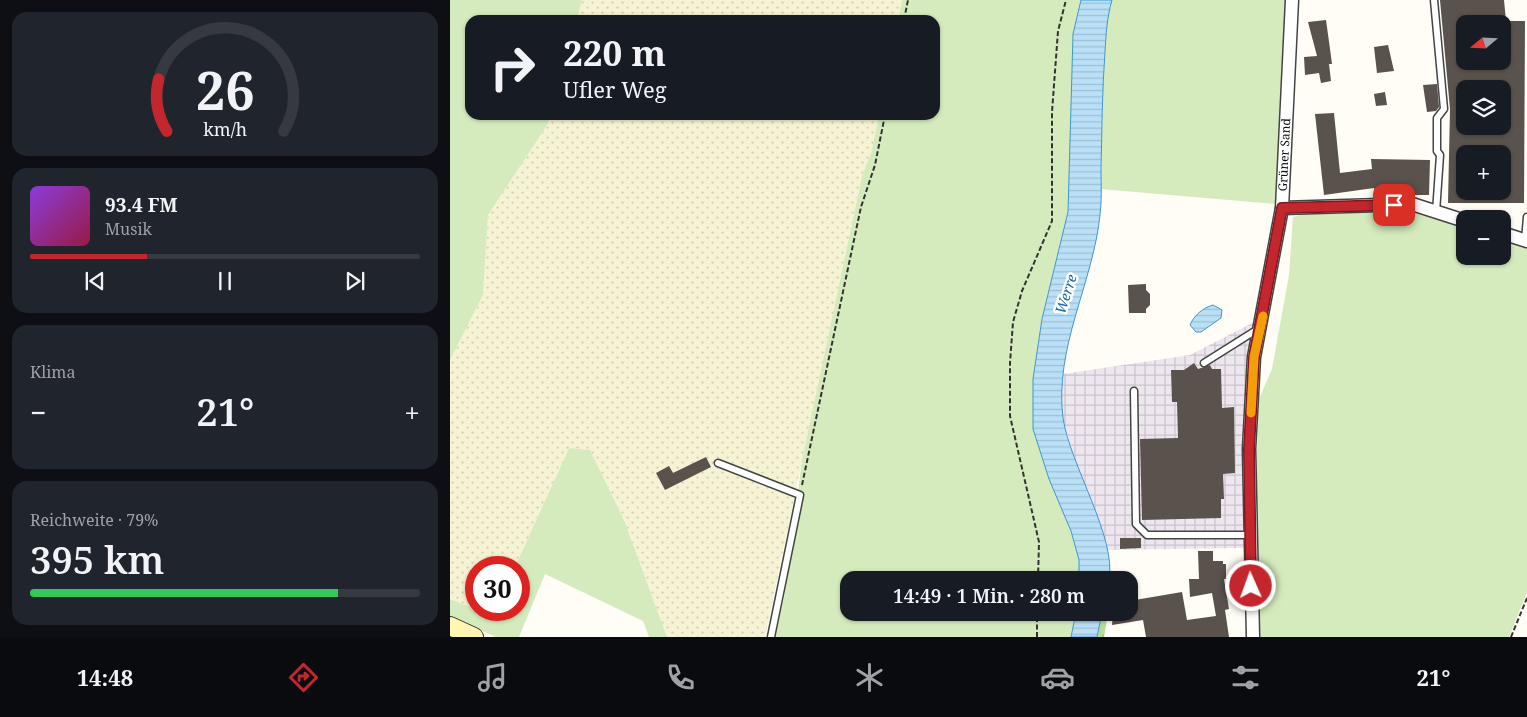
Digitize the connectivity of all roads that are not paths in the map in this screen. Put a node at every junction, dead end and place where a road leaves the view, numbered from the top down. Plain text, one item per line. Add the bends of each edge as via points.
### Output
1 (1292, 0) edge
2 (1434, 0) edge
3 (1282, 208) junction
4 (1436, 212) junction
5 (1527, 217) edge
6 (1456, 218) edge
7 (1511, 236) edge
8 (1526, 241) edge
9 (1261, 326) junction
10 (1204, 363) dead end
11 (1134, 391) dead end
12 (718, 464) dead end
13 (1249, 535) junction
14 (450, 626) edge
15 (474, 637) edge
16 (771, 637) edge
17 (1253, 637) edge

1 - 3 street, Grüner Sand
2 - 4 lane via 1444,109 1437,118 1437,151 1440,155
3 - 4 street via 1412,204
3 - 9 street, Grüner Sand
4 - 6 street
5 - 8 lane
7 - 8 street
9 - 10 lane
9 - 13 street, Grüner Sand via 1254,357 1249,440
11 - 13 lane via 1136,524 1147,535
12 - 16 lane via 800,495
13 - 17 street, Grüner Sand
14 - 15 main road

